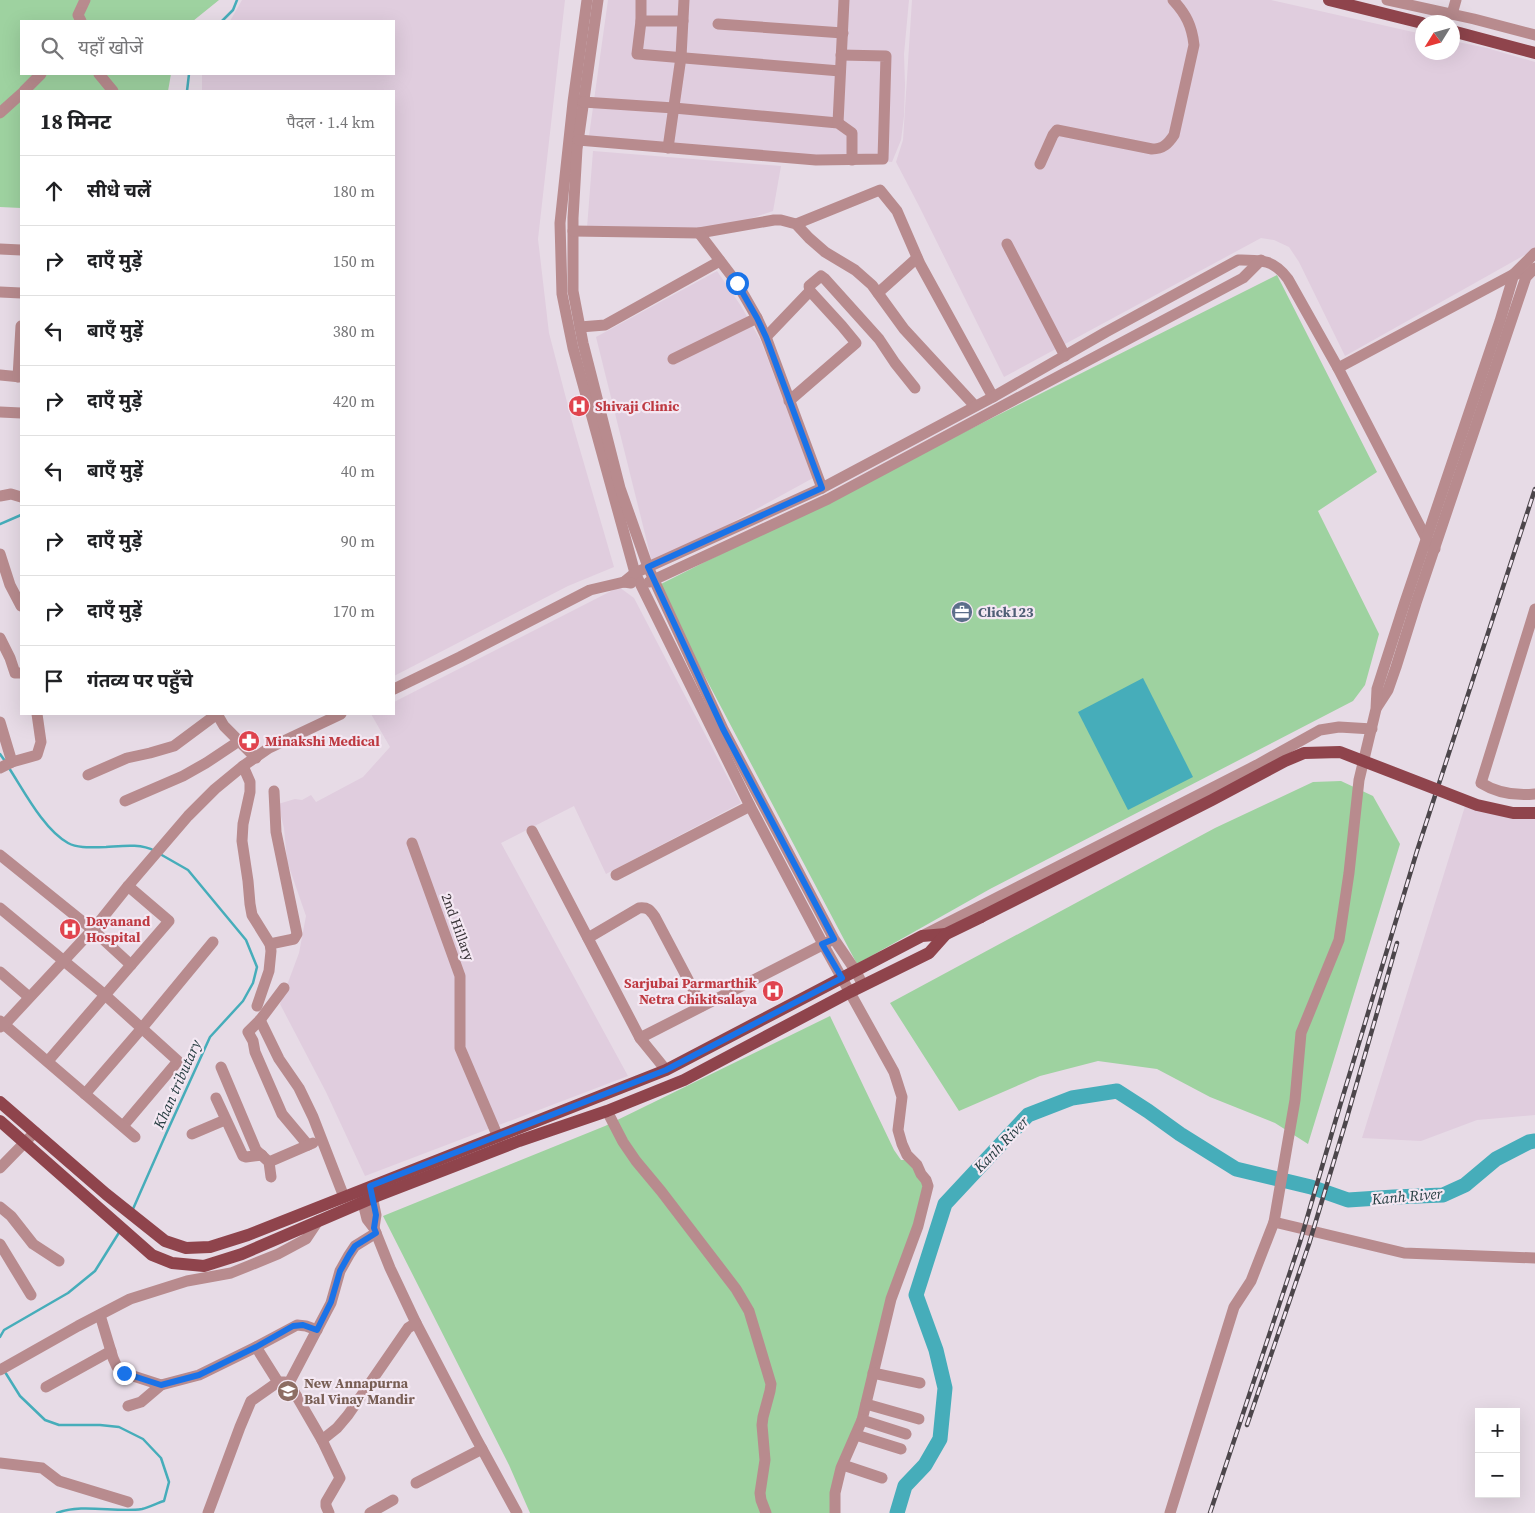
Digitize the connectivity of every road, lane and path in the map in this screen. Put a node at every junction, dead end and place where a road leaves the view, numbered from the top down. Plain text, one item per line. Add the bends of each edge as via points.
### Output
1 (84, 0) edge
2 (587, 0) edge
3 (598, 0) edge
4 (641, 0) edge
5 (684, 0) edge
6 (844, 0) edge
7 (1173, 0) edge
8 (1332, 0) edge
9 (1387, 0) edge
10 (1456, 0) edge
11 (1452, 14) junction
12 (78, 19) edge
13 (641, 21) junction
14 (683, 21) junction
15 (1415, 21) edge
16 (718, 24) dead end
17 (842, 33) junction
18 (1460, 33) edge
19 (1535, 35) edge
20 (1535, 53) edge
21 (841, 55) junction
22 (681, 58) junction
23 (840, 71) junction
24 (40, 75) edge
25 (100, 75) edge
26 (109, 89) edge
27 (25, 90) edge
28 (20, 95) edge
29 (583, 102) junction
30 (674, 108) junction
31 (0, 112) edge
32 (838, 122) junction
33 (578, 140) junction
34 (668, 148) junction
35 (852, 160) junction
36 (1040, 164) dead end
37 (796, 224) junction
38 (573, 231) junction
39 (699, 233) junction
40 (1007, 244) dead end
41 (0, 249) edge
42 (20, 250) edge
43 (1535, 253) edge
44 (917, 258) junction
45 (1261, 260) junction
46 (567, 262) junction
47 (720, 262) junction
48 (1535, 268) edge
49 (1514, 274) junction
50 (1526, 277) junction
51 (810, 291) junction
52 (0, 292) edge
53 (20, 293) edge
54 (878, 293) junction
55 (757, 318) junction
56 (580, 327) junction
57 (766, 337) junction
58 (20, 352) edge
59 (1064, 356) junction
60 (673, 359) dead end
61 (1338, 368) junction
62 (0, 375) edge
63 (19, 377) edge
64 (915, 388) dead end
65 (993, 397) junction
66 (790, 401) junction
67 (975, 406) junction
68 (0, 412) edge
69 (20, 413) edge
70 (822, 488) junction
71 (0, 496) edge
72 (20, 497) edge
73 (1426, 540) junction
74 (1435, 549) junction
75 (0, 554) edge
76 (648, 567) junction
77 (635, 573) junction
78 (3, 575) edge
79 (654, 579) junction
80 (624, 582) junction
81 (641, 585) junction
82 (20, 604) edge
83 (1535, 609) edge
84 (0, 638) edge
85 (20, 673) edge
86 (395, 689) edge
87 (1376, 709) junction
88 (37, 715) edge
89 (216, 715) edge
90 (218, 715) edge
91 (339, 715) edge
92 (0, 722) edge
93 (1372, 729) junction
94 (240, 741) junction
95 (256, 758) junction
96 (7, 765) edge
97 (243, 766) junction
98 (88, 775) dead end
99 (274, 791) dead end
100 (1535, 794) edge
101 (125, 801) dead end
102 (750, 806) junction
103 (1535, 813) edge
104 (532, 831) dead end
105 (412, 844) dead end
106 (0, 855) edge
107 (616, 875) dead end
108 (128, 886) junction
109 (0, 908) edge
110 (93, 930) junction
111 (946, 934) junction
112 (922, 936) junction
113 (588, 938) junction
114 (834, 939) junction
115 (213, 942) dead end
116 (270, 944) junction
117 (822, 944) junction
118 (62, 961) junction
119 (131, 965) junction
120 (855, 970) junction
121 (0, 972) edge
122 (842, 978) junction
123 (864, 986) junction
124 (284, 988) dead end
125 (850, 992) junction
126 (105, 995) junction
127 (29, 997) junction
128 (257, 1006) dead end
129 (702, 1006) junction
130 (260, 1020) junction
131 (1, 1024) edge
132 (142, 1028) junction
133 (0, 1038) edge
134 (640, 1038) junction
135 (48, 1061) junction
136 (221, 1067) dead end
137 (666, 1070) junction
138 (85, 1094) junction
139 (216, 1098) dead end
140 (0, 1102) edge
141 (607, 1111) junction
142 (0, 1120) edge
143 (225, 1120) junction
144 (123, 1126) junction
145 (35, 1132) junction
146 (192, 1134) dead end
147 (135, 1137) dead end
148 (498, 1137) junction
149 (321, 1140) junction
150 (25, 1142) junction
151 (308, 1145) junction
152 (265, 1159) junction
153 (0, 1168) edge
154 (271, 1176) dead end
155 (366, 1194) junction
156 (344, 1197) junction
157 (0, 1206) edge
158 (318, 1221) junction
159 (1274, 1222) junction
160 (375, 1231) junction
161 (0, 1245) edge
162 (1535, 1258) edge
163 (58, 1261) dead end
164 (31, 1295) dead end
165 (100, 1315) junction
166 (416, 1323) junction
167 (317, 1330) junction
168 (256, 1347) junction
169 (111, 1351) junction
170 (0, 1370) edge
171 (873, 1373) junction
172 (284, 1382) junction
173 (920, 1383) dead end
174 (161, 1385) junction
175 (46, 1387) dead end
176 (866, 1404) junction
177 (128, 1406) dead end
178 (919, 1419) dead end
179 (862, 1420) junction
180 (906, 1434) dead end
181 (856, 1435) junction
182 (322, 1440) junction
183 (482, 1448) junction
184 (901, 1449) dead end
185 (0, 1463) edge
186 (843, 1465) junction
187 (882, 1478) dead end
188 (416, 1483) dead end
189 (393, 1500) dead end
190 (128, 1502) dead end
191 (208, 1513) edge
192 (330, 1513) edge
193 (370, 1513) edge
194 (517, 1513) edge
195 (766, 1513) edge
196 (835, 1513) edge
197 (1170, 1513) edge

1 - 12 street
2 - 46 street via 560,223
3 - 29 street
4 - 13 street
5 - 14 street
6 - 17 street
7 - 36 street via 1188,19 1194,45 1170,142 1160,149 1152,149 1058,130 1053,134
8 - 15 main road
9 - 11 street
10 - 11 street
11 - 19 street
13 - 14 street
13 - 22 street via 637,54
14 - 22 street
16 - 17 street
17 - 21 street
18 - 20 main road
21 - 23 street
21 - 35 street via 886,56 883,159
22 - 23 street
22 - 30 street
23 - 32 street
24 - 27 street
25 - 26 street
28 - 31 street
29 - 30 street
29 - 33 street
30 - 32 street
30 - 34 street
32 - 35 street via 852,133
33 - 34 street
33 - 38 street
34 - 35 street
37 - 39 street via 774,220
37 - 44 street via 880,190 897,211
37 - 54 street via 825,252 854,270
38 - 39 street
38 - 46 street
39 - 47 street
40 - 59 street
41 - 42 street
43 - 49 street
44 - 54 street
44 - 65 street
45 - 59 street via 1238,260
45 - 61 street via 1281,269
45 - 79 street via 1243,278 828,499
46 - 56 street
46 - 77 street via 562,294 573,348
47 - 55 street via 737,283
47 - 56 street via 605,325
48 - 50 street
49 - 50 street
49 - 61 street
49 - 73 street
50 - 74 street
51 - 57 street
51 - 64 street via 810,284 821,276 825,279 879,339
51 - 66 street via 856,343
52 - 53 street
54 - 67 street via 904,329
55 - 57 street
55 - 60 street
56 - 76 street via 620,488
57 - 66 street
58 - 63 street
59 - 65 street
61 - 73 street
62 - 63 street
65 - 67 street
66 - 70 street
67 - 70 street
68 - 69 street
70 - 76 street
71 - 72 street
73 - 74 street
73 - 87 street via 1377,689
74 - 87 street via 1388,690
75 - 78 street
76 - 77 street
76 - 79 street
77 - 80 street
77 - 81 street
78 - 82 street
79 - 81 street
79 - 114 street via 723,729
80 - 81 street
80 - 86 street via 573,597
81 - 102 street
83 - 100 street via 1481,783 1507,794
84 - 85 street via 15,673
87 - 93 street
88 - 96 street via 41,742 37,755
89 - 98 street via 174,746 127,758
90 - 94 street
91 - 95 street via 268,748
92 - 96 street
93 - 112 street via 1339,727 1320,730 1258,765
93 - 159 street via 1359,780 1339,940 1301,1033 1295,1100
94 - 95 street
94 - 101 street via 183,776
95 - 97 street
97 - 108 street via 215,789
97 - 116 street via 250,782 242,841 250,904 252,915
99 - 116 street via 276,832 297,934 292,940
102 - 107 street
102 - 117 street
103 - 111 main road, bridge via 1513,813 1477,805 1340,752 1304,753
104 - 113 street
105 - 148 street, 2nd Hillary via 460,976 460,1048
106 - 110 street
108 - 110 street
108 - 119 street via 169,922
109 - 118 street
110 - 118 street
110 - 119 street
111 - 112 main road
111 - 123 main road via 929,953
112 - 120 main road
113 - 129 street via 646,907 655,917
113 - 134 street
114 - 117 street
114 - 120 street
115 - 132 street
116 - 128 street via 272,957
117 - 122 street
117 - 129 street
118 - 126 street
118 - 127 street
119 - 126 street
120 - 122 main road
120 - 123 street
121 - 127 street
122 - 125 street
122 - 137 main road
123 - 125 main road
124 - 130 street
125 - 141 main road via 684,1080
125 - 171 street via 894,1072 902,1097 898,1130 902,1144 928,1186 918,1226 891,1299
126 - 132 street
126 - 135 street
127 - 131 street
129 - 134 street
130 - 149 street via 279,1059 300,1088
130 - 151 street via 248,1032 255,1052 282,1114
131 - 133 street
131 - 135 street
132 - 138 street
132 - 144 street via 178,1061
134 - 137 street
135 - 138 street
136 - 152 street via 256,1150
137 - 148 main road
138 - 144 street
139 - 143 street
140 - 145 main road
141 - 155 main road
141 - 195 street via 623,1142 736,1289 749,1311 771,1388 762,1425 765,1460 760,1493
142 - 150 main road
143 - 146 street
143 - 152 street via 243,1156
144 - 147 street
145 - 150 street
145 - 156 main road via 148,1229 165,1241 186,1248 210,1247 248,1235
148 - 155 main road
149 - 151 street
149 - 156 street
150 - 153 street
150 - 158 main road via 152,1255 172,1263 204,1266 242,1254
151 - 152 street
152 - 154 street
155 - 156 main road
155 - 158 main road
155 - 160 street via 376,1215
157 - 163 street via 33,1244
158 - 165 street via 306,1239 278,1254 231,1273 187,1281 130,1299
159 - 162 street via 1404,1253
159 - 197 street via 1251,1281 1234,1307
160 - 166 street
160 - 167 street via 355,1246 349,1255
161 - 164 street
165 - 169 street
165 - 170 street
166 - 182 street via 408,1328 348,1415
166 - 183 street
167 - 168 street via 297,1325
167 - 172 street
168 - 172 street
168 - 174 street via 199,1375
169 - 174 street via 124,1373
169 - 175 street
171 - 173 street
171 - 176 street
172 - 182 street
172 - 191 street via 251,1401
174 - 177 street via 141,1402
176 - 178 street
176 - 179 street
179 - 180 street
179 - 181 street
181 - 184 street
181 - 186 street
182 - 192 street via 340,1478 326,1502
183 - 188 street
183 - 194 street
185 - 190 street via 42,1468 59,1481
186 - 187 street
186 - 196 street via 835,1493
189 - 193 street

